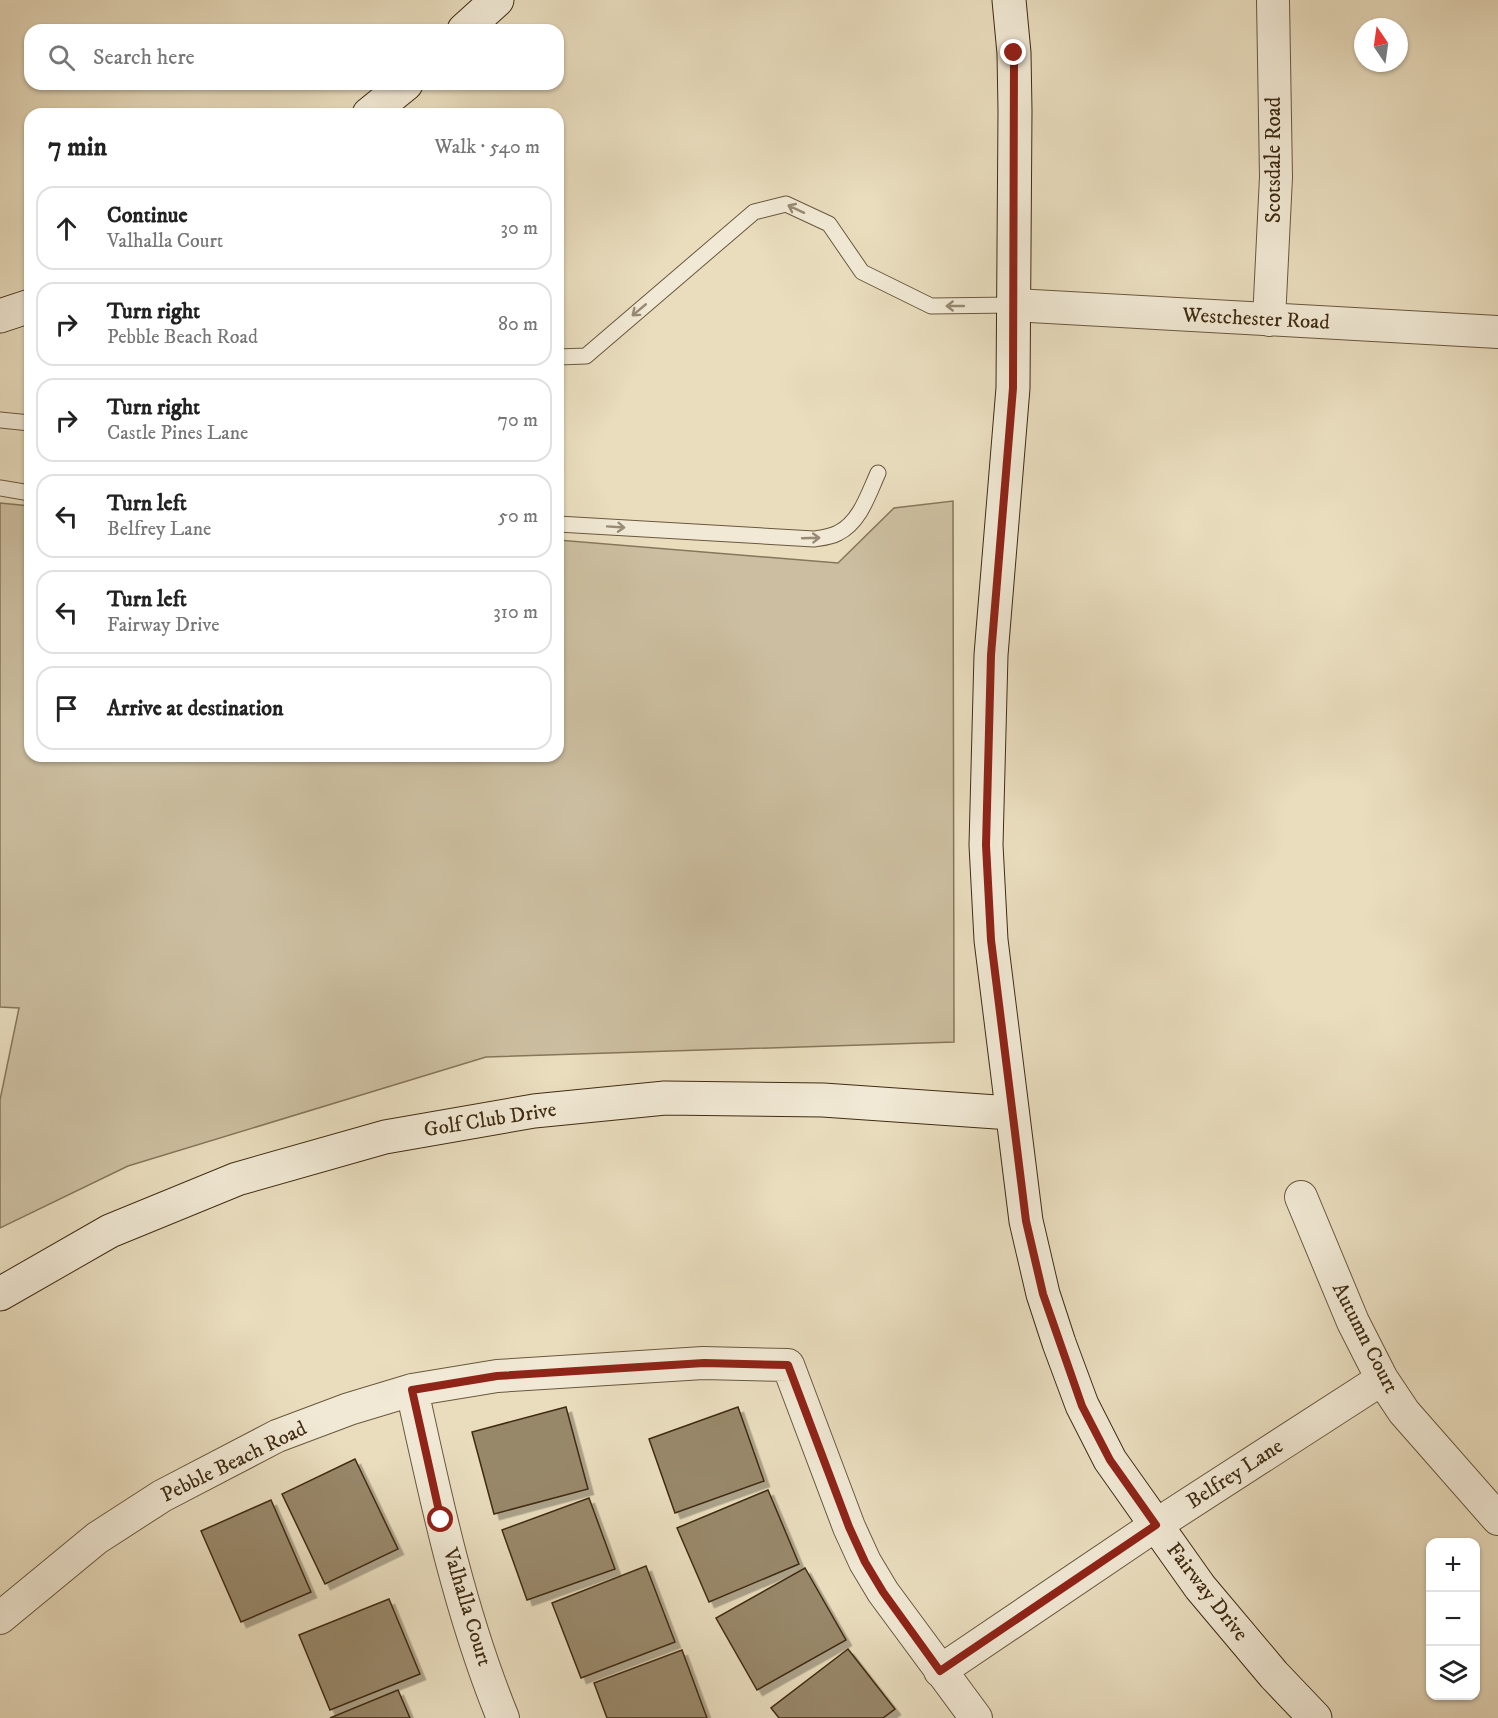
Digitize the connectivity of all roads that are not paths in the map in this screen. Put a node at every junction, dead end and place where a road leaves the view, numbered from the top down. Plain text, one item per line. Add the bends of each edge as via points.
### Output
1 (497, 0) edge
2 (1009, 0) edge
3 (1273, 0) edge
4 (471, 24) edge
5 (399, 90) edge
6 (376, 108) edge
7 (1014, 305) junction
8 (24, 308) edge
9 (0, 316) edge
10 (1269, 320) junction
11 (1498, 332) edge
12 (564, 357) edge
13 (0, 420) edge
14 (24, 422) edge
15 (878, 473) dead end
16 (0, 488) edge
17 (24, 492) edge
18 (564, 524) edge
19 (1011, 1113) junction
20 (1300, 1197) dead end
21 (0, 1294) edge
22 (1382, 1379) junction
23 (412, 1390) junction
24 (1498, 1520) edge
25 (1156, 1525) junction
26 (0, 1618) edge
27 (940, 1671) junction
28 (503, 1718) edge
29 (976, 1718) edge
30 (1315, 1718) edge

1 - 4 street
2 - 7 street, Fairway Drive via 1014,53
3 - 10 street, Scotsdale Road via 1276,177
5 - 6 street
7 - 10 street, Westchester Road
7 -> 12 lane via 931,306 862,272 829,224 786,204 754,212 586,356
7 - 19 street, Fairway Drive via 1013,388 991,655 986,845 991,940
8 - 9 street
10 - 11 street, Westchester Road
13 - 14 lane
18 -> 15 lane via 814,539 837,534 852,523
16 - 17 lane
19 - 21 street, Golf Club Drive via 823,1100 665,1098 534,1111 385,1137 237,1179 110,1231
19 - 25 street, Fairway Drive via 1026,1221 1059,1343 1082,1406 1110,1460
20 - 22 street, Autumn Court via 1353,1322
22 - 24 street, Autumn Court via 1404,1412
22 - 25 street, Belfrey Lane
23 - 26 street, Pebble Beach Road via 277,1436 162,1496 97,1538
23 - 27 street, Pebble Beach Road via 497,1376 704,1363 788,1365 865,1562
23 - 28 street, Valhalla Court via 452,1561
25 - 27 street, Belfrey Lane
25 - 30 street, Fairway Drive via 1200,1587
27 - 29 street

